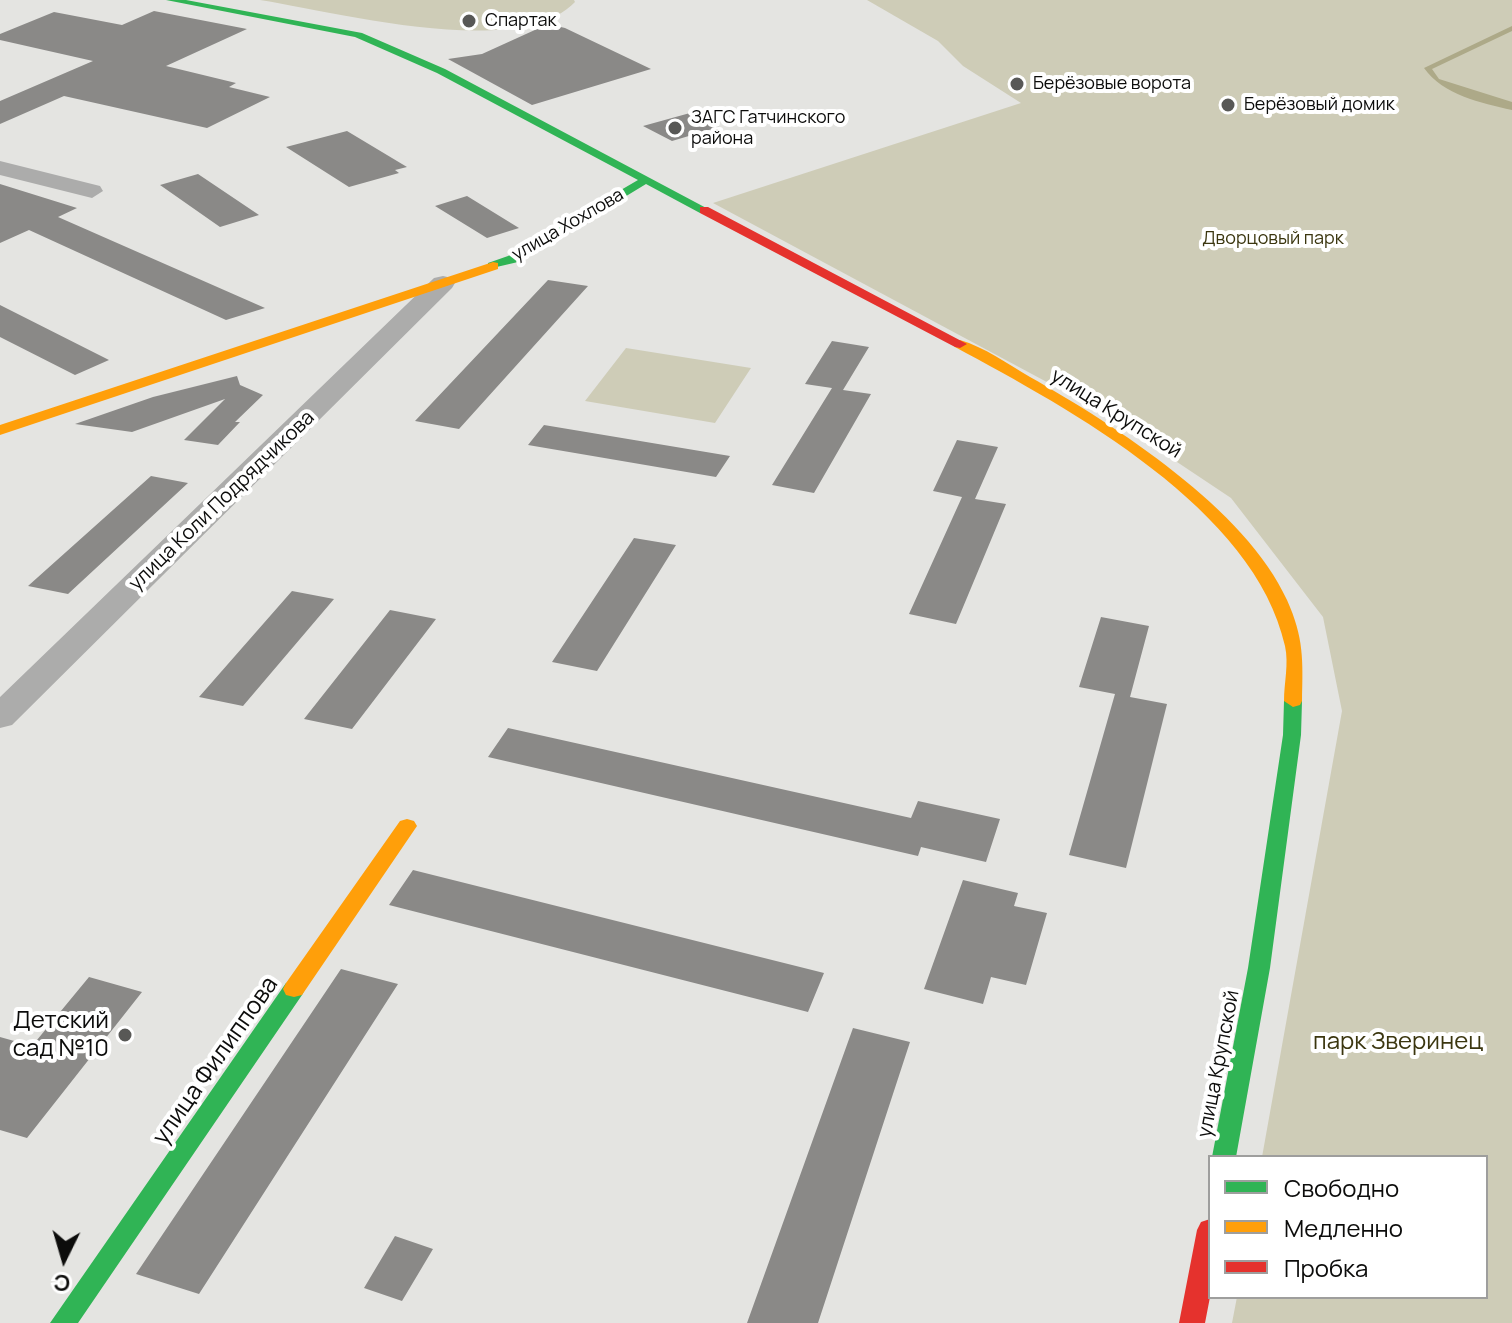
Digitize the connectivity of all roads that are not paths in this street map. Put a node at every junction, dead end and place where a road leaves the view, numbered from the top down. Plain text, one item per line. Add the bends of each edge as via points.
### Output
1 (171, 0) edge
2 (0, 168) edge
3 (647, 179) junction
4 (92, 191) dead end
5 (443, 283) junction
6 (377, 304) junction
7 (408, 317) junction
8 (0, 430) edge
9 (0, 717) edge
10 (407, 826) dead end
11 (1224, 1155) edge
12 (1208, 1240) edge
13 (63, 1323) edge
14 (1192, 1323) edge

1 - 3 street, улица Хохлова via 377,41
2 - 4 street
3 - 5 street, улица Хохлова via 513,259
3 - 11 street, улица Крупской via 978,354 1147,455 1223,523 1273,590 1294,646 1292,735 1259,968
5 - 6 street, улица Хохлова
5 - 7 street, улица Коли Подрядчикова
6 - 7 street via 403,305
6 - 8 street, улица Хохлова
7 - 9 street, улица Коли Подрядчикова
10 - 13 street, улица Филиппова
12 - 14 street

